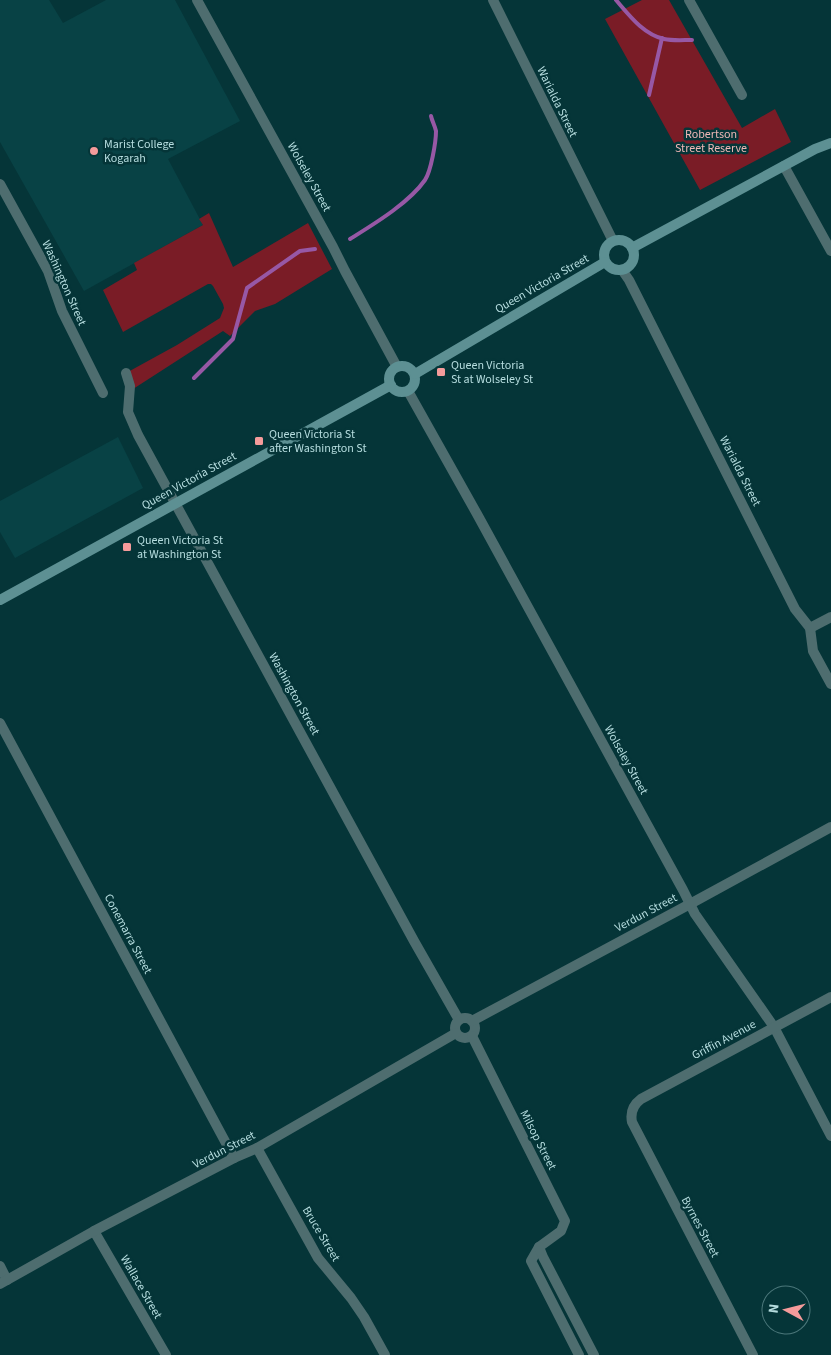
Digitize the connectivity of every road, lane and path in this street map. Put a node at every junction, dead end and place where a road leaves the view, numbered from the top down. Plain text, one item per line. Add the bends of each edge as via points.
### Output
1 (197, 0) edge
2 (493, 0) edge
3 (689, 0) edge
4 (742, 95) dead end
5 (831, 143) edge
6 (784, 166) junction
7 (0, 184) edge
8 (613, 241) junction
9 (632, 248) junction
10 (831, 251) edge
11 (605, 262) junction
12 (622, 270) junction
13 (397, 367) junction
14 (126, 373) dead end
15 (415, 374) junction
16 (391, 385) junction
17 (408, 391) junction
18 (103, 393) dead end
19 (176, 503) junction
20 (0, 600) edge
21 (831, 617) edge
22 (810, 628) junction
23 (831, 684) edge
24 (0, 723) edge
25 (831, 826) edge
26 (690, 904) junction
27 (831, 997) edge
28 (459, 1020) junction
29 (472, 1021) junction
30 (774, 1027) junction
31 (456, 1033) junction
32 (472, 1036) junction
33 (632, 1109) joint
34 (831, 1136) edge
35 (257, 1148) junction
36 (234, 1158) junction
37 (94, 1231) junction
38 (540, 1247) junction
39 (0, 1266) edge
40 (4, 1282) edge
41 (166, 1355) edge
42 (385, 1355) edge
43 (579, 1355) edge
44 (594, 1355) edge
45 (753, 1355) edge

1 - 13 street, Wolseley Street
2 - 8 street, Warialda Street
3 - 4 street
5 - 6 main road
6 - 9 main road
6 - 10 street
7 - 18 street, Washington Street via 48,271 62,311
8 - 9 main road via 624,241
8 - 11 main road via 604,252
9 - 12 main road via 632,262
11 - 12 main road via 612,269
11 - 15 main road, Queen Victoria Street
12 - 22 street, Warialda Street via 795,609
13 - 15 main road via 407,366
13 - 16 main road via 390,375
14 - 19 street, Washington Street via 130,386 130,418
15 - 17 main road via 414,385
16 - 17 main road via 399,392
16 - 19 main road, Queen Victoria Street
17 - 26 street, Wolseley Street
19 - 20 main road, Queen Victoria Street
19 - 28 street, Washington Street
21 - 22 street
22 - 23 street, Warialda Street via 813,651
24 - 36 street, Conemarra Street
25 - 26 street, Verdun Street
26 - 29 street, Verdun Street
26 - 30 street, Wolseley Street
27 - 30 street, Griffin Avenue
28 - 29 street
28 - 31 street via 455,1026
29 - 32 street via 475,1031
30 - 33 street, Griffin Avenue via 641,1099
30 - 34 street, Wolseley Street
31 - 32 street via 464,1039
31 - 35 street, Verdun Street
32 - 38 street, Milsop Street via 566,1221 561,1231
33 - 45 street, Byrnes Street via 632,1122
35 - 36 street, Verdun Street
35 - 42 street, Bruce Street via 318,1258 359,1311
36 - 37 street, Verdun Street
37 - 40 street, Verdun Street
37 - 41 street, Wallace Street
38 - 43 street via 531,1261
38 - 44 street
39 - 40 street

